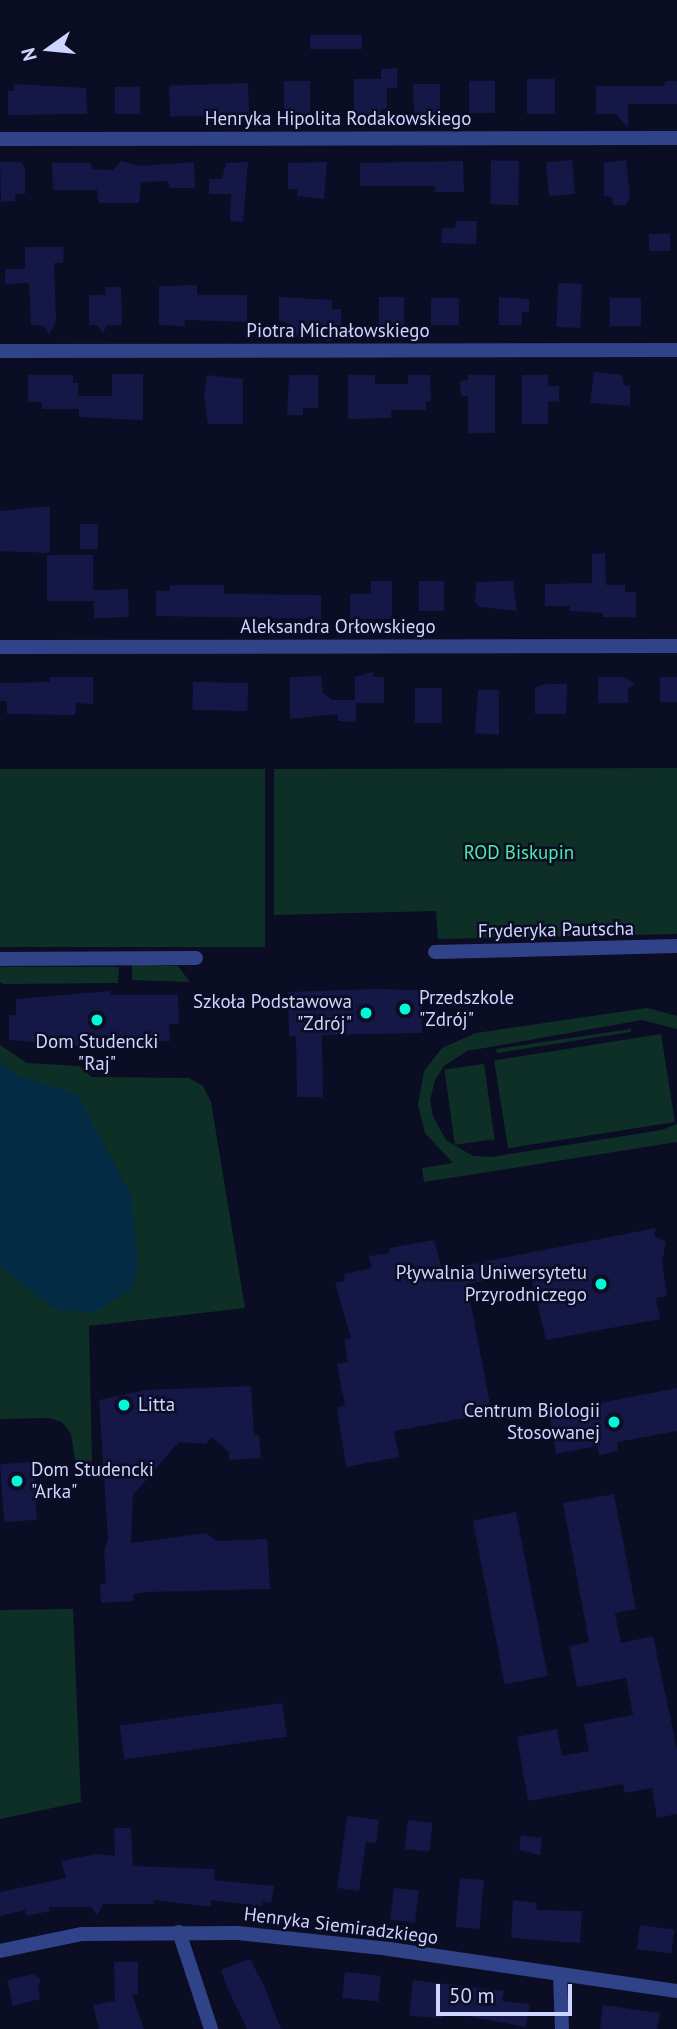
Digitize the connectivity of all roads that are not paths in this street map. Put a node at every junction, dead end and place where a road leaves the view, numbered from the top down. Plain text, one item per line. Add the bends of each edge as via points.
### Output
1 (677, 138) edge
2 (0, 139) edge
3 (677, 350) edge
4 (0, 351) edge
5 (0, 646) edge
6 (677, 646) edge
7 (677, 946) edge
8 (435, 952) dead end
9 (196, 957) dead end
10 (0, 959) edge
11 (179, 1932) junction
12 (0, 1951) edge
13 (560, 1975) junction
14 (677, 1991) edge
15 (211, 2029) edge
16 (562, 2029) edge

1 - 2 street, Henryka Hipolita Rodakowskiego
3 - 4 street, Piotra Michałowskiego
5 - 6 street, Aleksandra Orłowskiego
7 - 8 street, Fryderyka Pautscha
9 - 10 street
11 - 12 street, Henryka Siemiradzkiego via 82,1934
11 - 13 street, Henryka Siemiradzkiego via 314,1940
11 - 15 street
13 - 14 street, Henryka Siemiradzkiego
13 - 16 street

